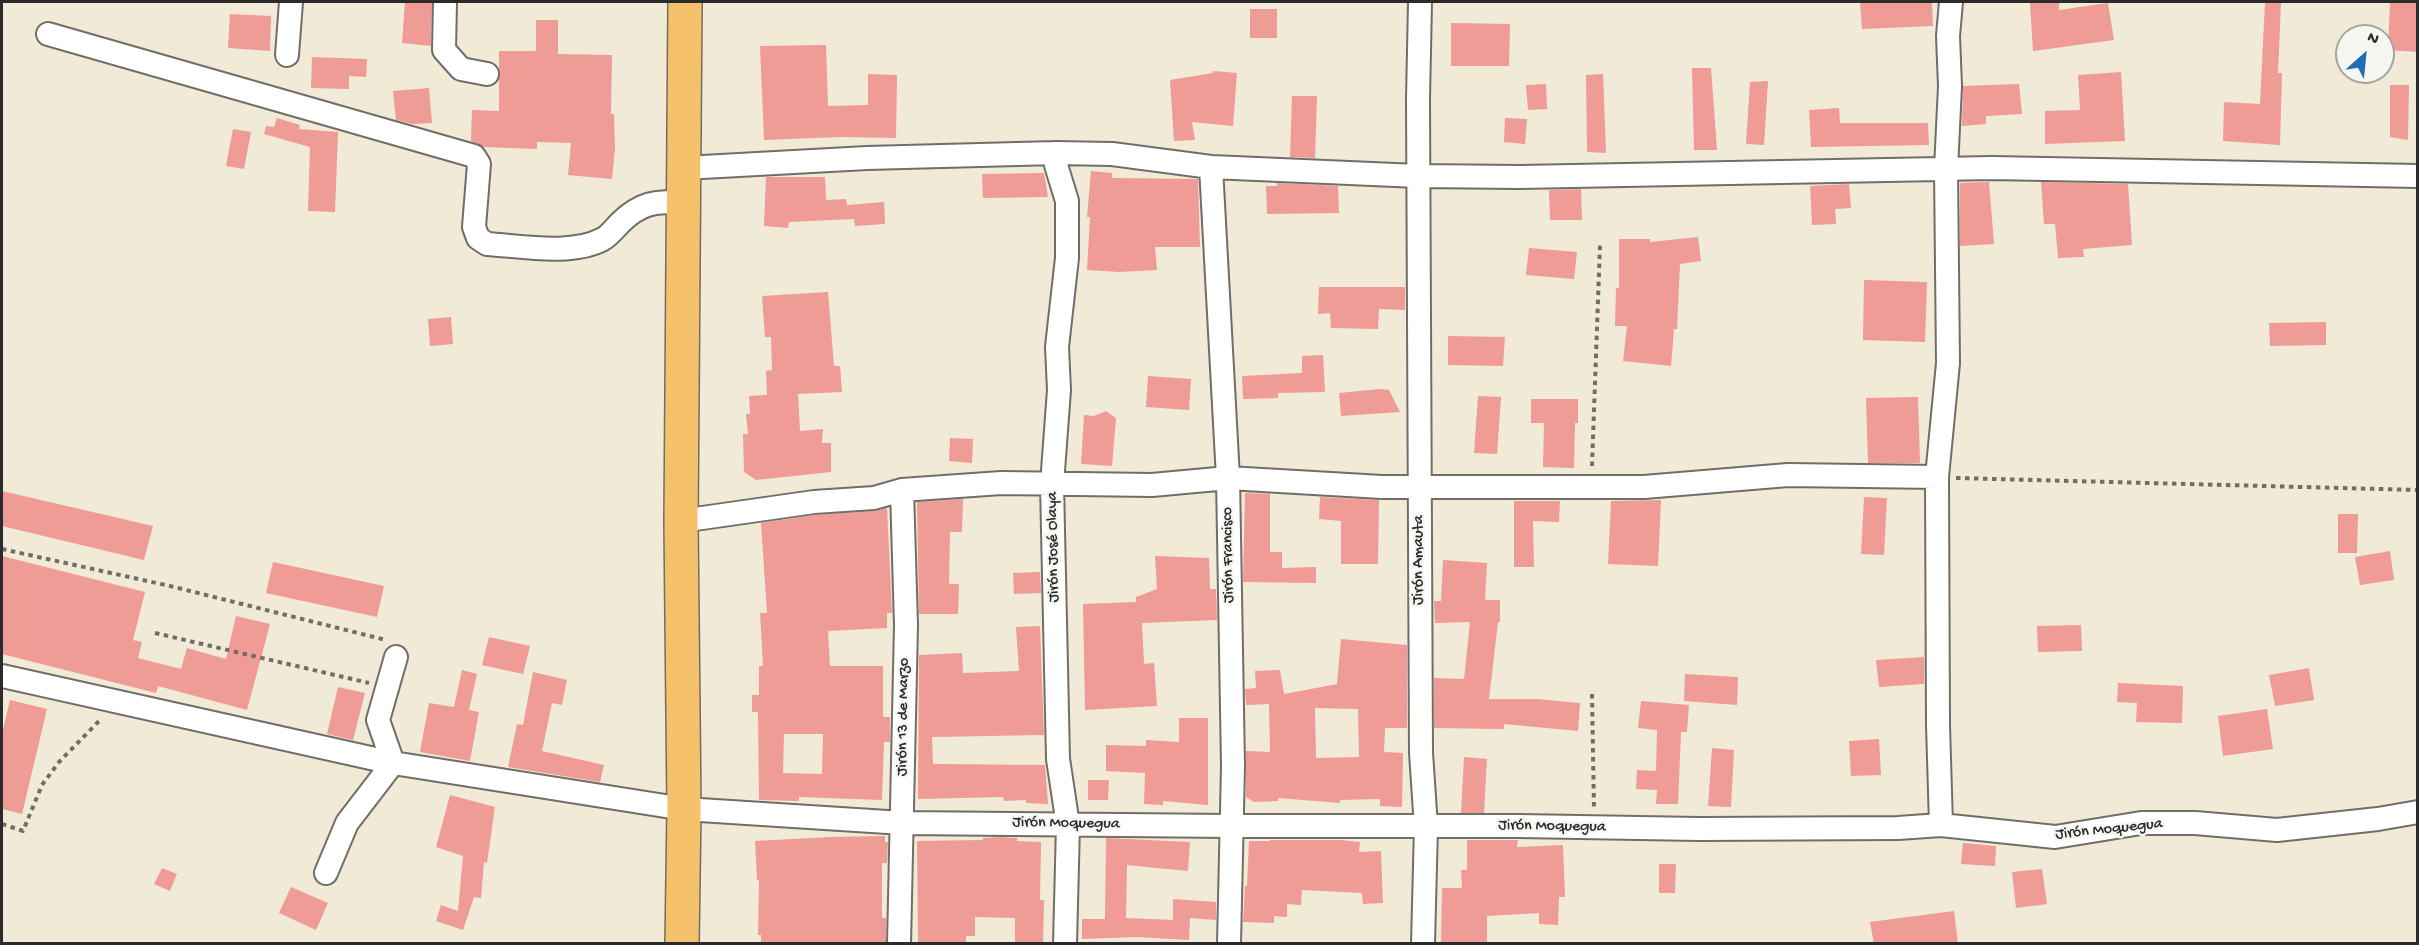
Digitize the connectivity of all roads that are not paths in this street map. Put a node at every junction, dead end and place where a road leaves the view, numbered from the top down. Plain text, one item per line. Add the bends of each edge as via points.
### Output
1 (291, 2) edge
2 (445, 2) edge
3 (685, 2) edge
4 (1420, 2) edge
5 (1951, 2) edge
6 (48, 34) dead end
7 (287, 55) dead end
8 (487, 74) dead end
9 (1055, 153) junction
10 (1211, 167) junction
11 (684, 168) junction
12 (1946, 169) junction
13 (1418, 176) junction
14 (2418, 176) edge
15 (683, 204) junction
16 (1937, 477) junction
17 (1228, 478) junction
18 (1052, 484) junction
19 (1420, 488) junction
20 (902, 490) junction
21 (681, 521) junction
22 (396, 657) road end
23 (2, 676) edge
24 (393, 763) junction
25 (684, 809) junction
26 (2418, 812) edge
27 (903, 823) junction
28 (1068, 825) junction
29 (1941, 825) junction
30 (1230, 826) junction
31 (1426, 827) junction
32 (326, 873) dead end
33 (682, 944) edge
34 (899, 944) edge
35 (1065, 944) edge
36 (1229, 944) edge
37 (1423, 944) edge

1 - 7 street
2 - 8 street via 444,50 461,69
3 - 11 highway
4 - 13 street, Jirón Amauta
5 - 12 street
6 - 15 street via 474,156 479,164 474,227 478,238 487,244 568,249 603,239 643,205 665,200
9 - 10 street via 1112,154
9 - 11 street
9 - 18 street, Jirón José Olaya via 1067,201 1067,258 1057,347 1059,390
10 - 13 street
10 - 17 street, Jirón Francisco
11 - 15 highway
12 - 13 street
12 - 14 street
12 - 16 street via 1948,363
13 - 19 street, Jirón Amauta
15 - 21 highway
16 - 19 street via 1788,475 1644,488
16 - 29 street
17 - 18 street via 1152,485
17 - 19 street
17 - 30 street, Jirón Francisco via 1233,766
18 - 20 street via 1000,483
18 - 28 street, Jirón José Olaya via 1058,759
19 - 31 street, Jirón Amauta via 1421,753
20 - 21 street via 874,498 814,502
20 - 27 street, Jirón 13 de Marzo via 906,625
21 - 25 highway
22 - 24 street via 378,720
23 - 24 street, Jirón Moquegua
24 - 25 street, Jirón Moquegua
24 - 32 street via 347,823
25 - 27 street, Jirón Moquegua
25 - 33 highway
26 - 29 street, Jirón Moquegua via 2277,830 2142,823 2055,837
27 - 28 street, Jirón Moquegua
27 - 34 street, Jirón 13 de Marzo
28 - 30 street, Jirón Moquegua
28 - 35 street, Jirón José Olaya
29 - 31 street, Jirón Moquegua
30 - 31 street, Jirón Moquegua
30 - 36 street, Jirón Francisco
31 - 37 street, Jirón Amauta

